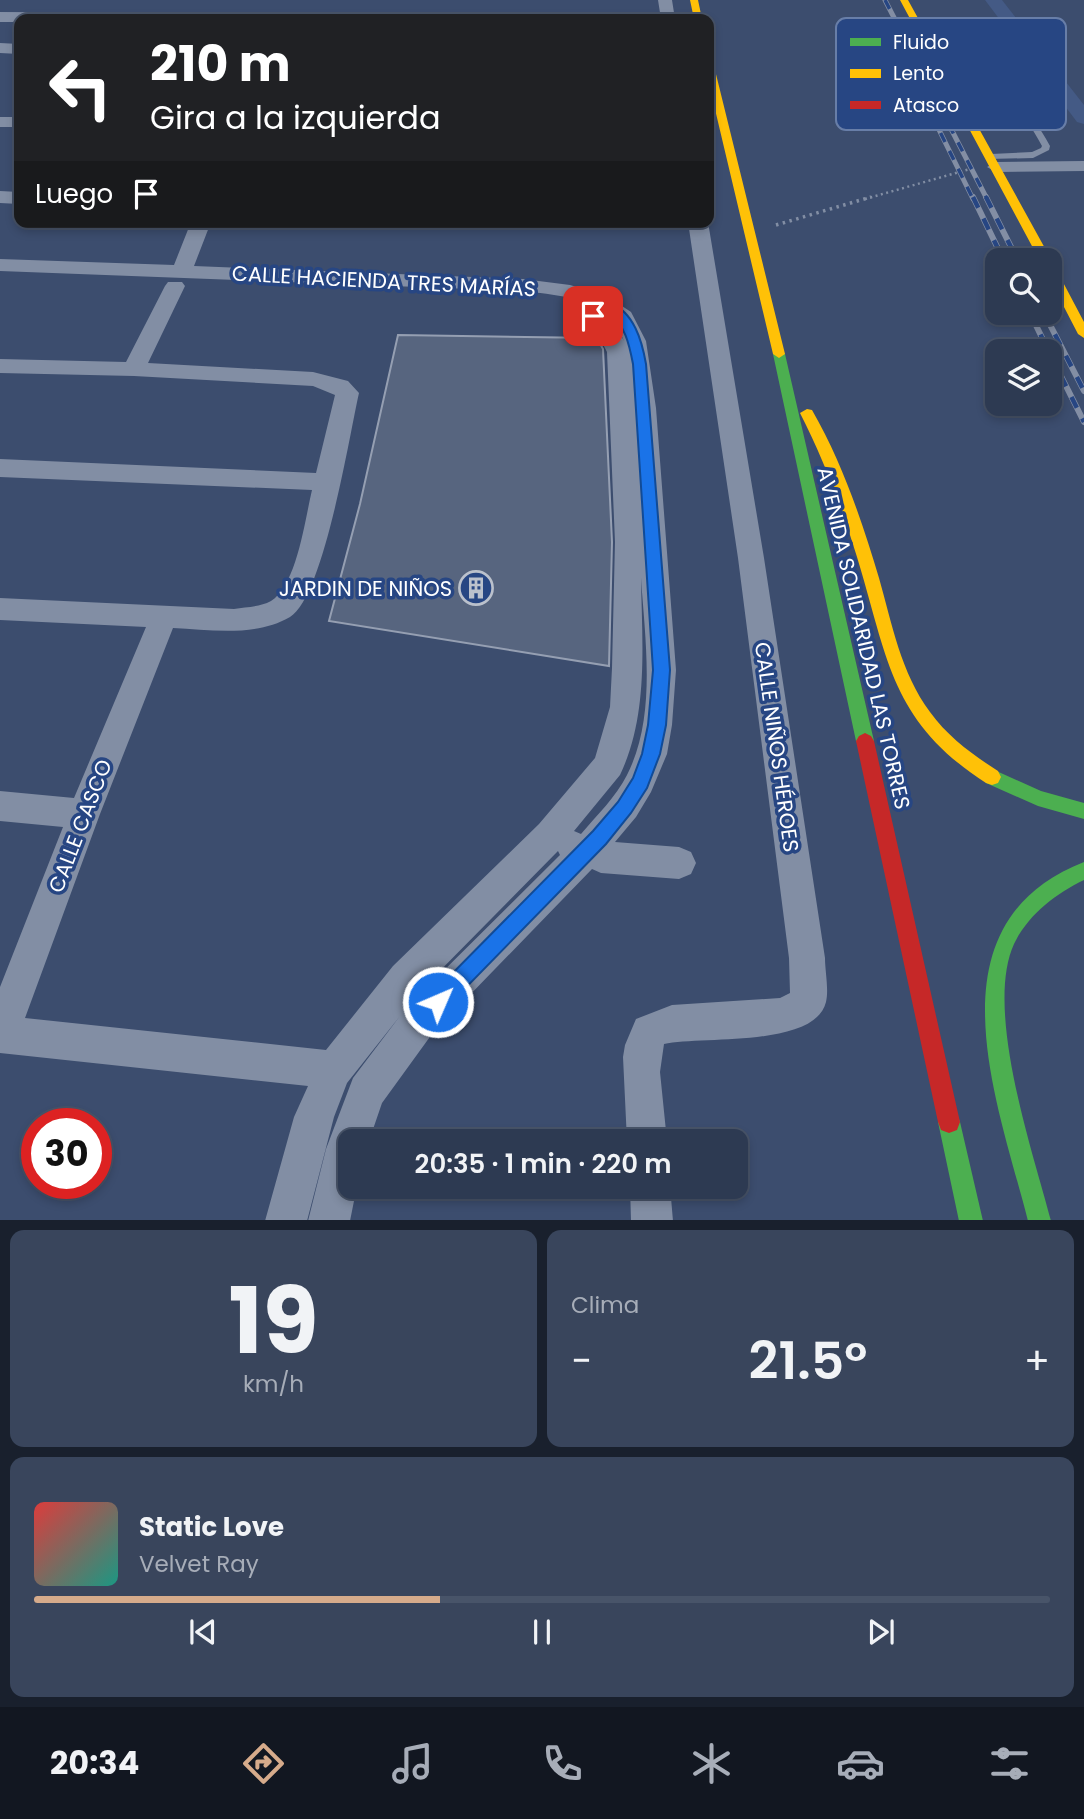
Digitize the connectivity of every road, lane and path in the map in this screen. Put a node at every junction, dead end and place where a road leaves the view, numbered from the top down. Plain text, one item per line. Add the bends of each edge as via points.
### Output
1 (904, 0) edge
2 (914, 18) edge
3 (714, 86) edge
4 (976, 130) edge
5 (1038, 130) edge
6 (994, 162) junction
7 (1084, 166) edge
8 (199, 228) edge
9 (699, 228) edge
10 (751, 232) junction
11 (1039, 248) edge
12 (0, 265) edge
13 (52, 275) junction
14 (178, 279) junction
15 (0, 281) edge
16 (1062, 292) edge
17 (601, 311) junction
18 (1084, 334) edge
19 (0, 366) edge
20 (782, 368) junction
21 (134, 369) junction
22 (0, 468) edge
23 (326, 482) junction
24 (0, 609) edge
25 (163, 619) junction
26 (0, 806) edge
27 (1084, 811) edge
28 (84, 814) junction
29 (551, 835) junction
30 (586, 852) junction
31 (679, 863) dead end
32 (1084, 871) edge
33 (0, 1034) edge
34 (334, 1070) junction
35 (646, 1129) edge
36 (651, 1199) edge
37 (286, 1220) edge
38 (329, 1220) edge
39 (652, 1220) edge
40 (971, 1220) edge
41 (1040, 1220) edge

1 - 2 main road
3 - 10 main road, AVENIDA SOLIDARIDAD LAS TORRES
4 - 6 main road
5 - 6 lane via 1045,150
6 - 7 street
6 - 10 path
6 - 11 main road
8 - 14 street
9 - 35 street, CALLE NIÑOS HÉROES via 751,558 807,958 808,1001 797,1012 780,1016 658,1027 648,1035 642,1057
10 - 20 main road, AVENIDA SOLIDARIDAD LAS TORRES
12 - 13 street, CALLE HACIENDA TRES MARÍAS
13 - 14 street, CALLE HACIENDA TRES MARÍAS
13 - 15 street, CALLE HACIENDA TRES MARÍAS
14 - 17 street, CALLE HACIENDA TRES MARÍAS via 523,299
14 - 21 street
16 - 18 main road
17 - 29 street via 618,352 628,542 625,708 609,765
17 - 30 street via 630,328 639,364 662,670 657,725 640,782
19 - 21 street
20 - 27 main road via 821,438 850,506 900,674 919,712 962,755 989,774 1050,803
20 - 40 main road, AVENIDA SOLIDARIDAD LAS TORRES
21 - 23 street via 313,379 340,386 347,393
22 - 23 street
23 - 25 street via 305,565 292,598 278,610 234,620
24 - 25 street
25 - 28 street, CALLE CASCO
26 - 28 street
28 - 33 street, CALLE CASCO
29 - 30 street
29 - 34 street via 406,979
30 - 31 street
30 - 38 street via 419,1021 367,1092 346,1149
32 - 41 main road via 1063,879 1022,913 998,965 996,1007 1004,1069
33 - 34 street
34 - 37 street via 314,1117
36 - 39 street

